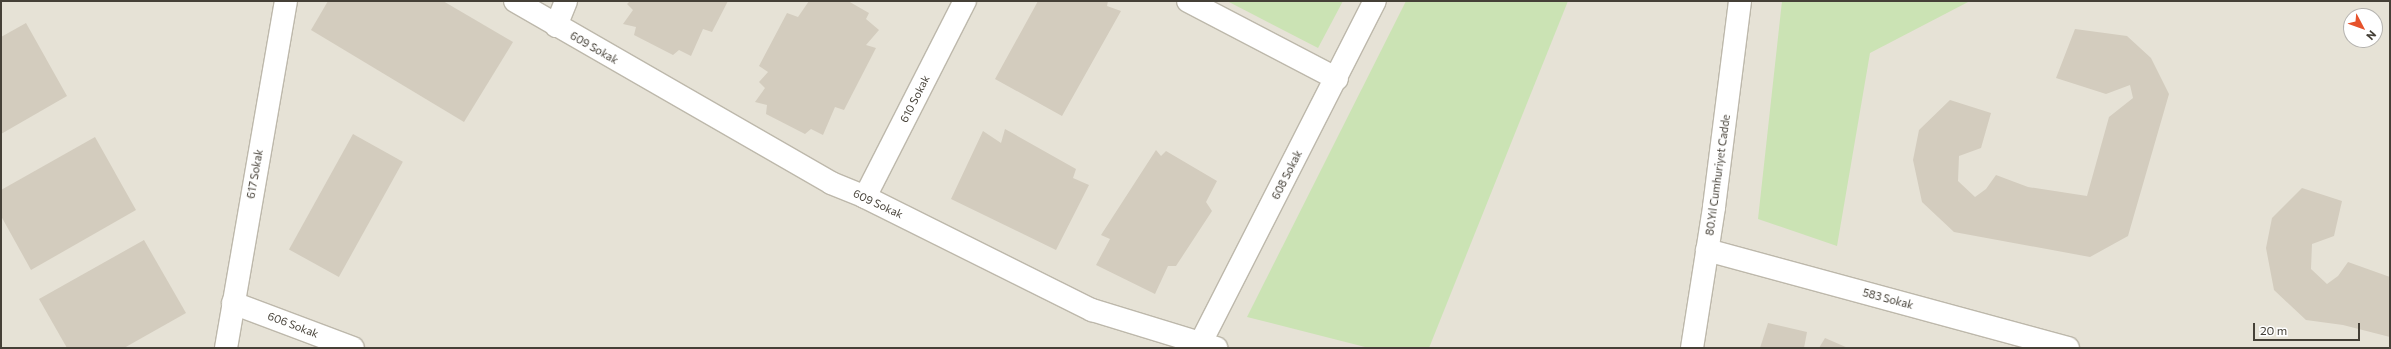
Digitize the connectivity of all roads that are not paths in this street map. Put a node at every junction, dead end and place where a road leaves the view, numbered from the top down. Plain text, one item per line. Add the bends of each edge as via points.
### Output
1 (286, 1) edge
2 (515, 1) edge
3 (566, 1) edge
4 (965, 1) edge
5 (1188, 1) edge
6 (1375, 1) edge
7 (1740, 1) edge
8 (556, 26) junction
9 (1337, 79) junction
10 (865, 197) junction
11 (1708, 250) junction
12 (233, 303) junction
13 (1205, 346) edge
14 (226, 348) edge
15 (353, 348) edge
16 (1692, 348) edge
17 (2068, 348) edge

1 - 12 street, 617 Sokak
2 - 8 street, 609 Sokak
3 - 8 street
4 - 10 street, 610 Sokak
5 - 9 street
6 - 9 street, 608 Sokak
7 - 11 street, 80.Yıl Cumhuriyet Cadde
8 - 10 street, 609 Sokak via 831,183
9 - 13 street, 608 Sokak
10 - 13 street, 609 Sokak via 1092,310
11 - 16 street, 80.Yıl Cumhuriyet Cadde
11 - 17 street, 583 Sokak
12 - 14 street, 617 Sokak
12 - 15 street, 606 Sokak

